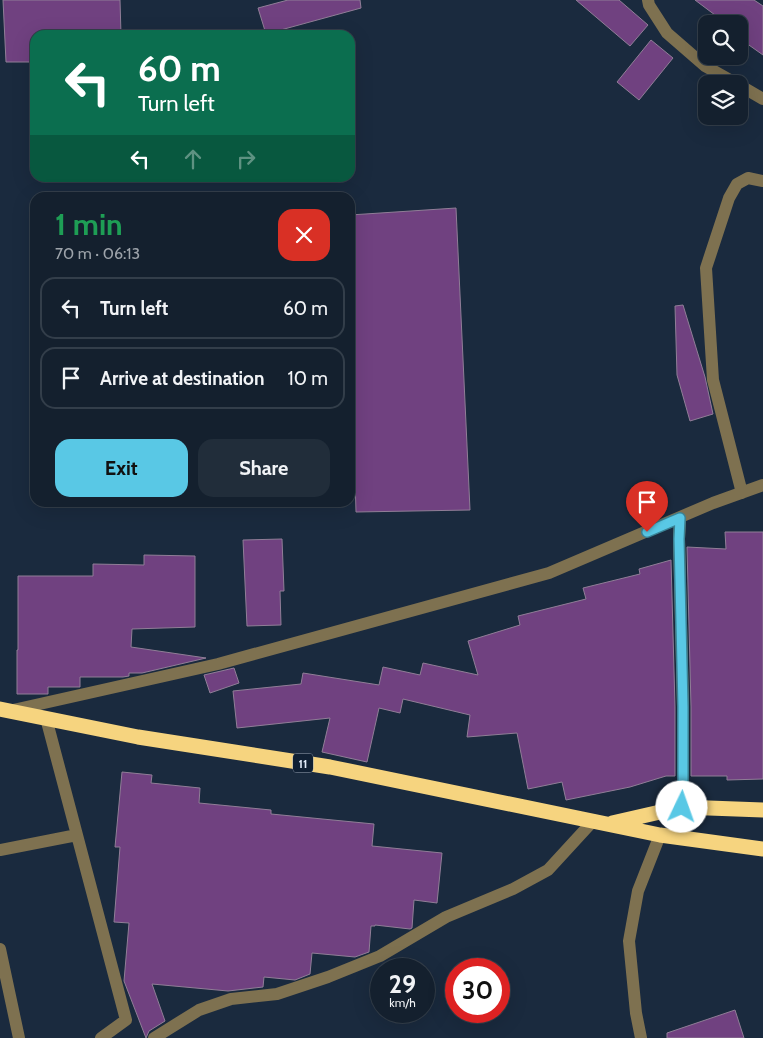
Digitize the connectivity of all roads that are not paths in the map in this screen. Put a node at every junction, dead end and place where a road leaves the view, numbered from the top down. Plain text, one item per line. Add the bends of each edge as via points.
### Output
1 (648, 0) edge
2 (722, 75) edge
3 (748, 90) edge
4 (763, 99) edge
5 (763, 181) edge
6 (763, 485) edge
7 (742, 493) junction
8 (680, 518) junction
9 (5, 710) edge
10 (46, 718) junction
11 (682, 805) junction
12 (763, 810) edge
13 (599, 822) junction
14 (77, 835) junction
15 (660, 835) junction
16 (763, 849) edge
17 (0, 850) edge
18 (0, 949) edge
19 (18, 1038) edge
20 (101, 1038) edge
21 (154, 1038) edge
22 (641, 1038) edge

1 - 2 street via 667,34
3 - 4 street
5 - 7 street via 748,178 737,184 729,198 706,268 713,380
6 - 7 street
7 - 8 street
8 - 9 street via 549,574 218,664
8 - 11 street
9 - 10 highway, 11
10 - 13 highway, 11 via 138,737 330,767
10 - 14 street
11 - 12 highway, 11
11 - 13 highway, 11
13 - 15 highway, 11
13 - 21 street via 548,870 514,889 446,916 380,956 277,994 231,999 199,1010
14 - 17 street
14 - 20 street via 126,1020
15 - 16 highway, 11
15 - 22 street via 638,891 629,941
18 - 19 street

